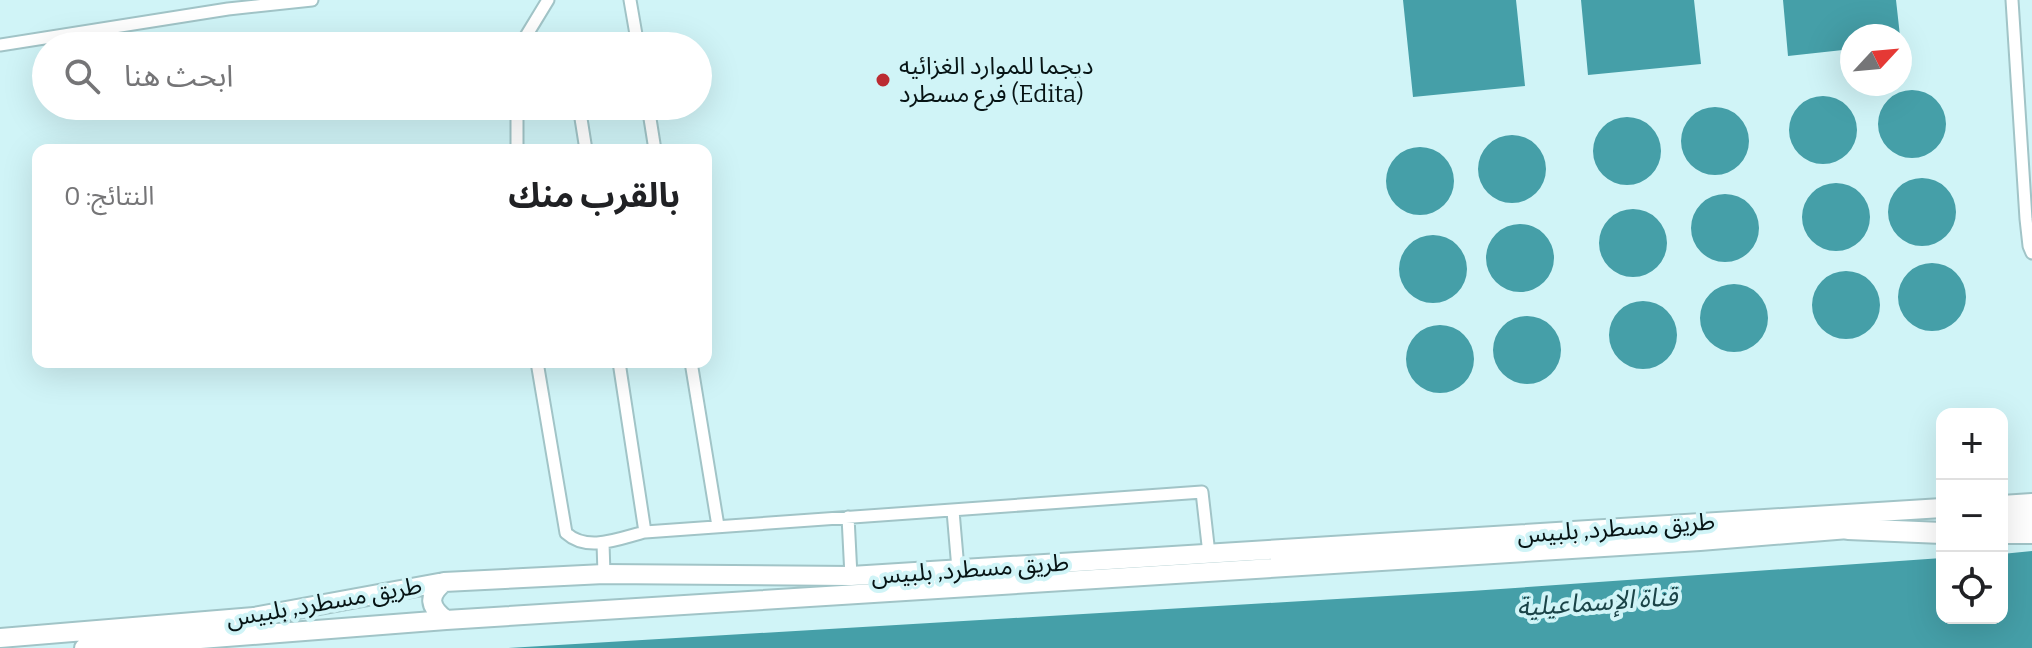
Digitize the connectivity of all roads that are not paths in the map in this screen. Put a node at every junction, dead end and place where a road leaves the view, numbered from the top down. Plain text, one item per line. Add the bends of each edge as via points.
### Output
1 (310, 0) edge
2 (548, 0) edge
3 (630, 0) edge
4 (2012, 0) edge
5 (227, 5) edge
6 (74, 32) edge
7 (529, 32) edge
8 (636, 32) edge
9 (32, 39) edge
10 (0, 45) edge
11 (2032, 72) edge
12 (2017, 73) junction
13 (517, 120) edge
14 (581, 120) edge
15 (650, 120) edge
16 (517, 144) edge
17 (585, 144) edge
18 (654, 144) edge
19 (2028, 179) edge
20 (2029, 218) edge
21 (2030, 249) edge
22 (538, 368) edge
23 (620, 368) edge
24 (692, 368) edge
25 (2032, 503) edge
26 (2008, 505) edge
27 (1936, 508) edge
28 (953, 511) junction
29 (848, 517) junction
30 (2032, 519) edge
31 (2008, 520) edge
32 (1936, 524) edge
33 (718, 526) junction
34 (1848, 529) junction
35 (645, 532) junction
36 (1936, 533) edge
37 (2008, 533) edge
38 (2032, 533) edge
39 (603, 543) junction
40 (1209, 554) junction
41 (958, 569) junction
42 (604, 574) junction
43 (851, 576) junction
44 (444, 582) junction
45 (446, 620) junction
46 (0, 638) edge
47 (84, 648) edge

1 - 5 street
2 - 7 street
3 - 8 street
4 - 12 street
5 - 6 street
9 - 10 street
11 - 12 street
12 - 19 street
13 - 16 street
14 - 17 street
15 - 18 street
19 - 20 street
20 - 21 street
22 - 39 street via 566,533 574,540
23 - 35 street
24 - 33 street
25 - 26 main road
27 - 40 main road, طريق مسطرد, بلبيس
28 - 29 street
28 - 40 street via 1202,492
28 - 41 street
29 - 33 street
29 - 43 street
30 - 31 main road
32 - 34 main road, طريق مسطرد, بلبيس
33 - 35 street
34 - 36 highway
34 - 45 main road, طريق مسطرد, بلبيس
35 - 39 street
37 - 38 highway
39 - 42 street
40 - 41 main road, طريق مسطرد, بلبيس
41 - 43 main road, طريق مسطرد, بلبيس
42 - 43 main road, طريق مسطرد, بلبيس
42 - 44 main road, طريق مسطرد, بلبيس
44 - 45 main road via 431,598 432,607
44 - 46 main road, طريق مسطرد, بلبيس via 254,617
45 - 47 main road, طريق مسطرد, بلبيس

